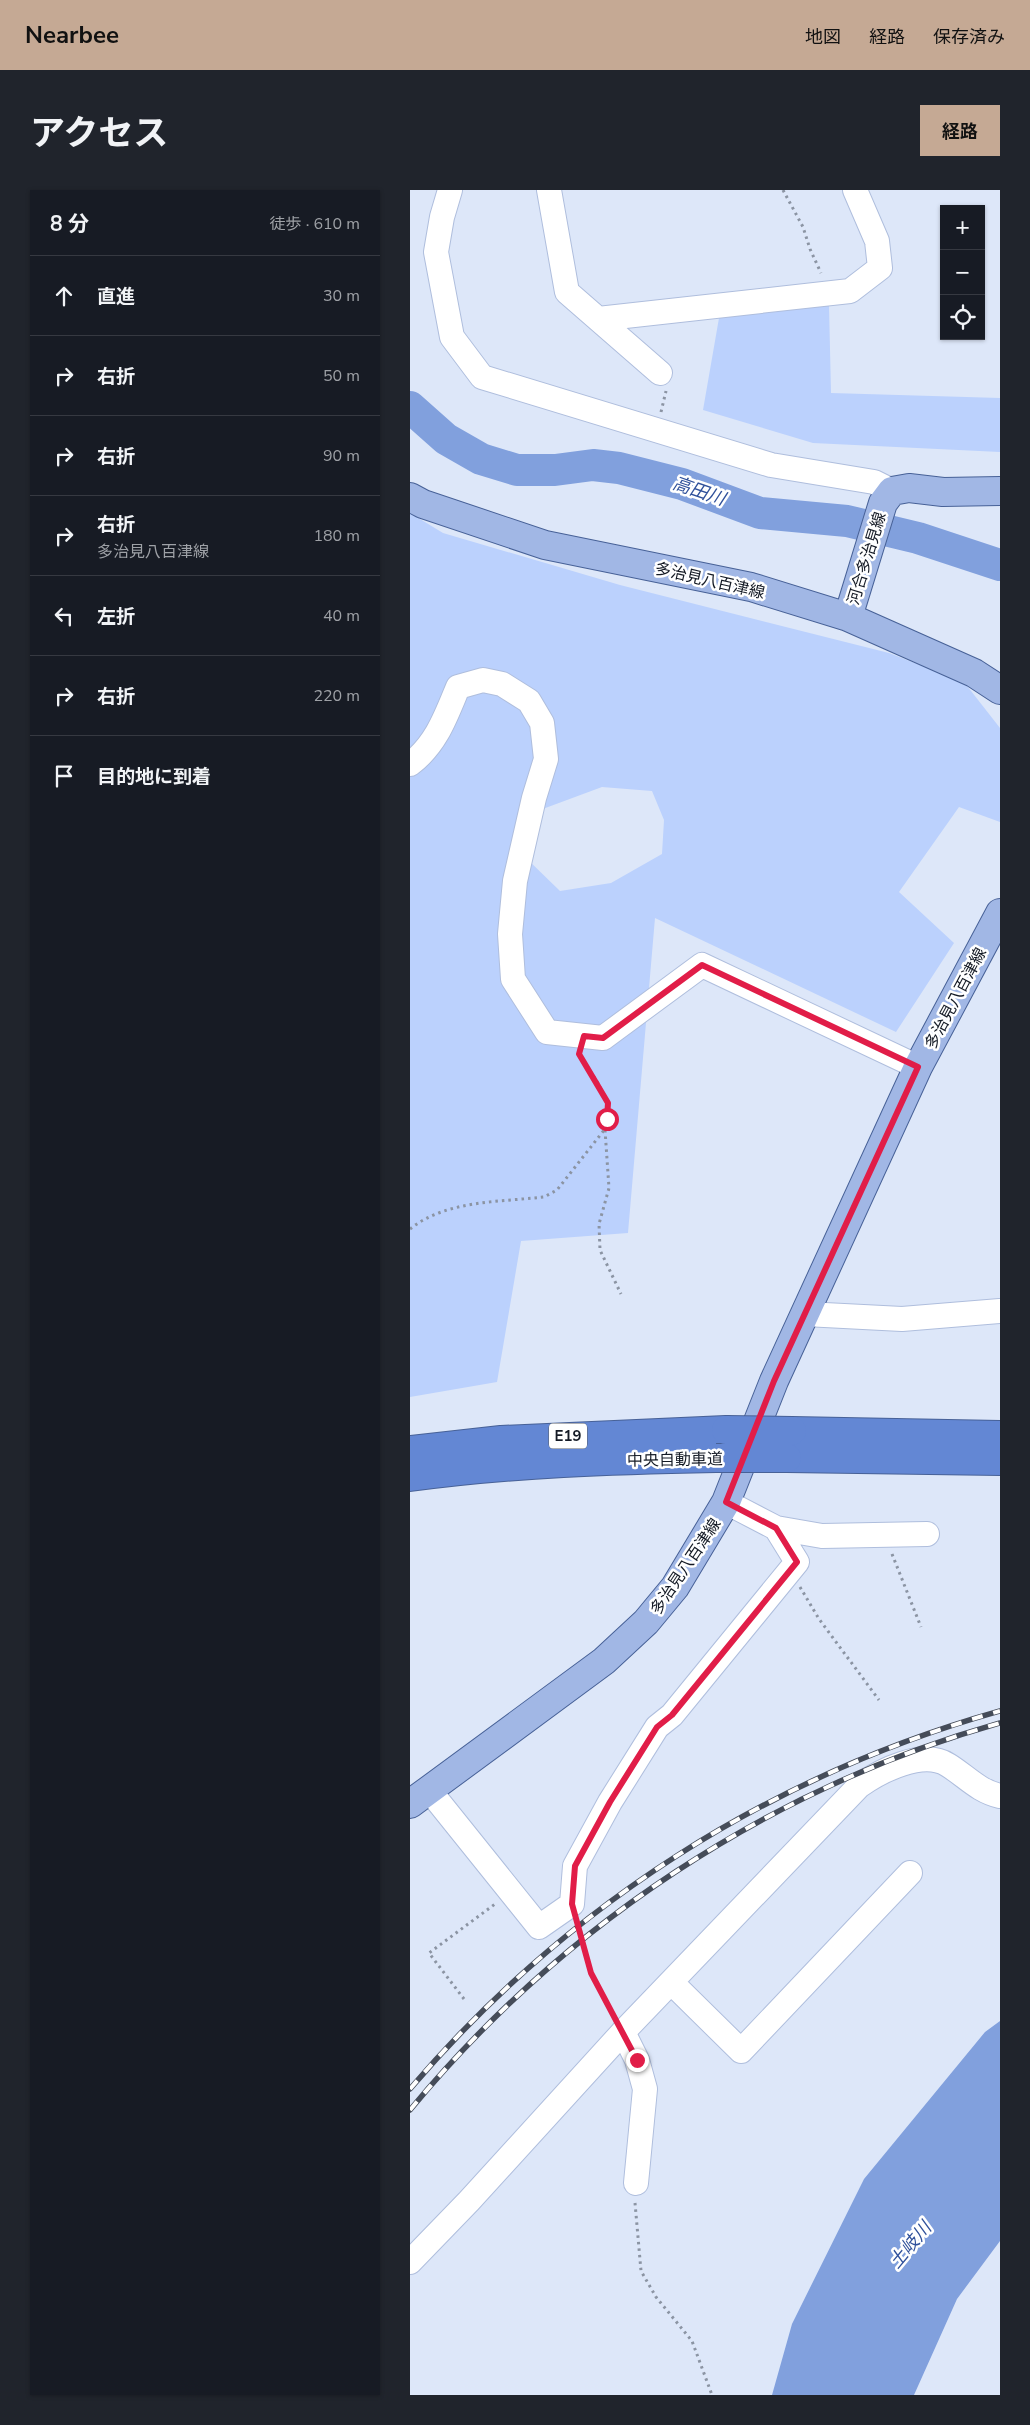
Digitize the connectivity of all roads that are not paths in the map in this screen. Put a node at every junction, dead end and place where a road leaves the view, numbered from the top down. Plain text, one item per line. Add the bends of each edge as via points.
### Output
1 (450, 190) edge
2 (549, 190) edge
3 (855, 190) edge
4 (598, 320) junction
5 (660, 373) road end
6 (1000, 491) edge
7 (410, 497) edge
8 (887, 497) junction
9 (848, 617) junction
10 (1000, 690) edge
11 (410, 764) edge
12 (1000, 913) edge
13 (918, 1067) junction
14 (1000, 1311) edge
15 (805, 1314) junction
16 (1000, 1435) edge
17 (410, 1450) edge
18 (1000, 1461) edge
19 (410, 1477) edge
20 (726, 1502) junction
21 (776, 1528) junction
22 (927, 1534) dead end
23 (1000, 1796) edge
24 (420, 1797) edge
25 (910, 1873) dead end
26 (672, 1983) junction
27 (623, 2032) junction
28 (636, 2183) road end
29 (410, 2262) edge

1 - 8 street via 436,252 452,337 482,376 771,465 874,482
2 - 4 street via 567,292
3 - 4 street via 877,242 880,268 850,291
4 - 5 street
6 - 8 main road, 河合多治見線 via 943,492 909,488
7 - 9 main road, 多治見八百津線 via 545,545 751,587
8 - 9 main road, 河合多治見線
9 - 10 main road, 多治見八百津線 via 974,673
11 - 13 street via 424,754 440,730 458,687 484,680 502,684 529,701 542,724 546,759 515,881 510,934 513,979 547,1032 603,1038 702,965
12 - 13 main road, 多治見八百津線
13 - 15 main road, 多治見八百津線
14 - 15 street via 902,1319
15 - 20 main road, 多治見八百津線 via 774,1381
16 - 17 highway, 中央自動車道 / E19, bridge via 726,1430 510,1439
18 - 19 highway, 中央自動車道 / E19, bridge via 716,1458 573,1462
20 - 21 street
20 - 24 main road, 多治見八百津線 via 675,1587 646,1622 604,1661
21 - 22 street via 822,1536
21 - 24 street via 797,1562 672,1715 657,1727 575,1866 572,1904 539,1927 511,1892
23 - 26 street via 970,1783 947,1764 927,1758 879,1772 859,1786
25 - 26 street via 741,2051
26 - 27 street
27 - 28 street via 637,2060 645,2089
27 - 29 street via 470,2201

